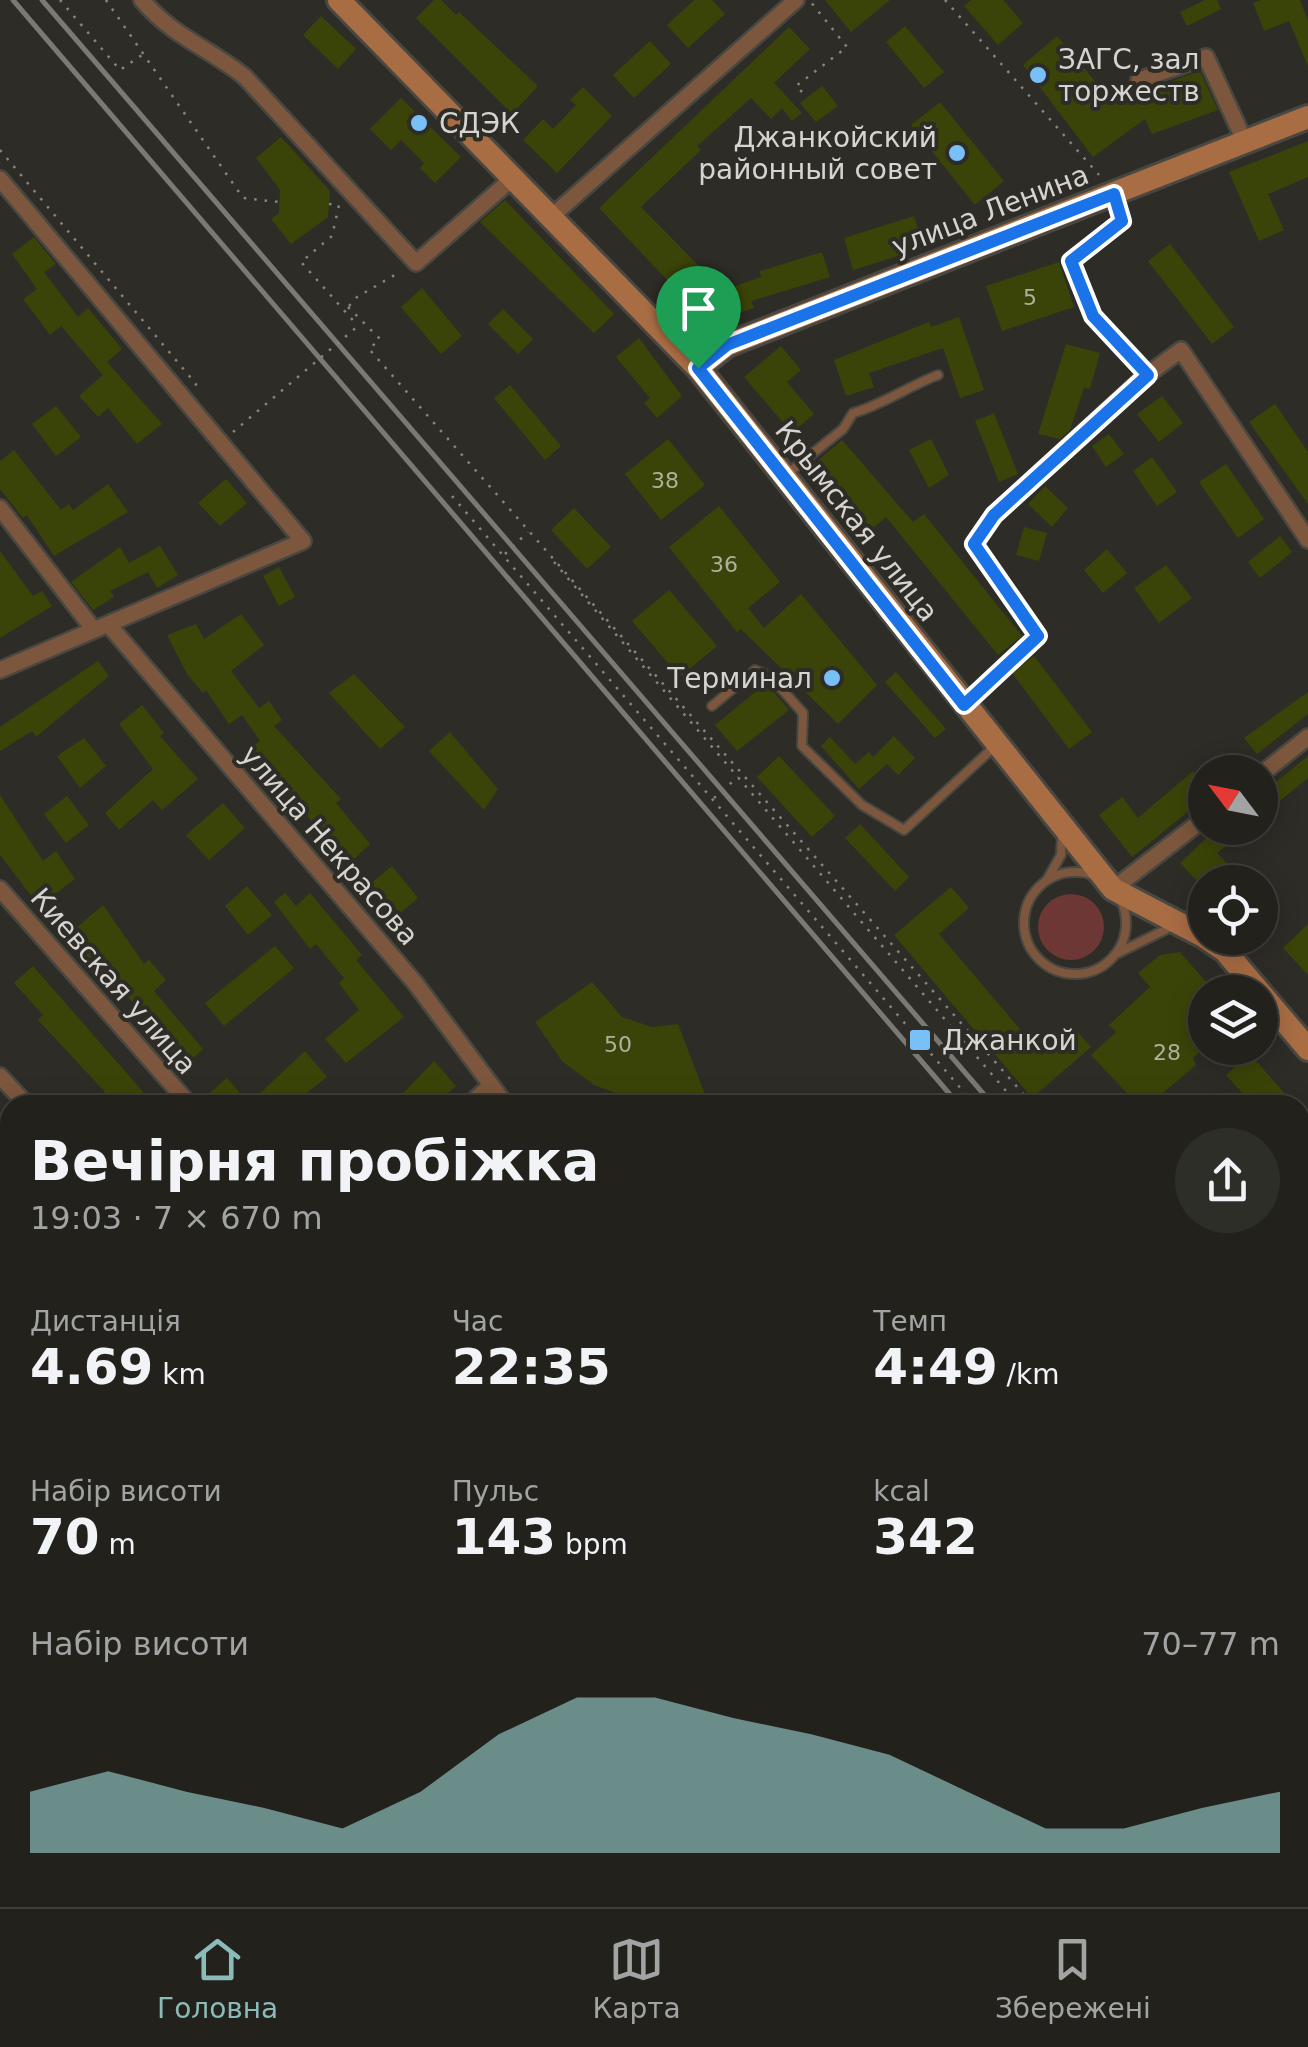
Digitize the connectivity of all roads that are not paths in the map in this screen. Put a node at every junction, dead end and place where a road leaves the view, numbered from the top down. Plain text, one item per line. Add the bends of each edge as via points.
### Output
1 (142, 0) edge
2 (339, 0) edge
3 (796, 0) edge
4 (1139, 80) dead end
5 (1308, 117) edge
6 (1245, 142) junction
7 (512, 178) junction
8 (0, 179) edge
9 (551, 217) junction
10 (698, 368) junction
11 (938, 375) dead end
12 (784, 477) junction
13 (0, 508) edge
14 (994, 515) road end
15 (1308, 540) edge
16 (101, 627) junction
17 (0, 670) edge
18 (712, 706) dead end
19 (1308, 737) edge
20 (996, 745) junction
21 (1278, 761) edge
22 (1062, 826) junction
23 (1188, 831) edge
24 (1046, 881) junction
25 (0, 889) edge
26 (1113, 889) junction
27 (1179, 924) junction
28 (1188, 928) edge
29 (1114, 954) junction
30 (1227, 955) edge
31 (1308, 1048) edge
32 (0, 1076) edge
33 (490, 1086) junction
34 (18, 1095) edge
35 (181, 1095) edge
36 (480, 1095) edge
37 (498, 1095) edge

1 - 7 street via 166,28 245,77 416,263
2 - 7 main road, Крымская улица
3 - 9 street
4 - 6 street via 1206,57
5 - 6 main road, улица Ленина
6 - 10 main road, улица Ленина via 727,345
7 - 9 main road, Крымская улица
8 - 16 street via 304,541
9 - 10 main road, Крымская улица
10 - 12 main road, Крымская улица
11 - 12 lane via 853,412 843,429
12 - 20 main road, Крымская улица
13 - 16 street, улица Некрасова
14 - 15 street via 1182,350
16 - 17 street
16 - 33 street, улица Некрасова via 416,984
18 - 20 lane via 755,670 770,676 803,712 802,746 862,805 904,830
19 - 21 street
20 - 22 main road, Крымская улица
22 - 24 lane via 1061,855
22 - 26 main road, Крымская улица
23 - 26 street
24 - 26 lane via 1082,872
24 - 29 lane via 1030,899 1024,923 1038,957 1058,971 1082,973
25 - 35 street, Киевская улица
26 - 27 main road, Крымская улица
26 - 29 lane via 1126,922
27 - 28 main road, Крымская улица
27 - 29 lane
30 - 31 main road, Крымская улица
32 - 34 street
33 - 36 street
33 - 37 street, улица Некрасова

